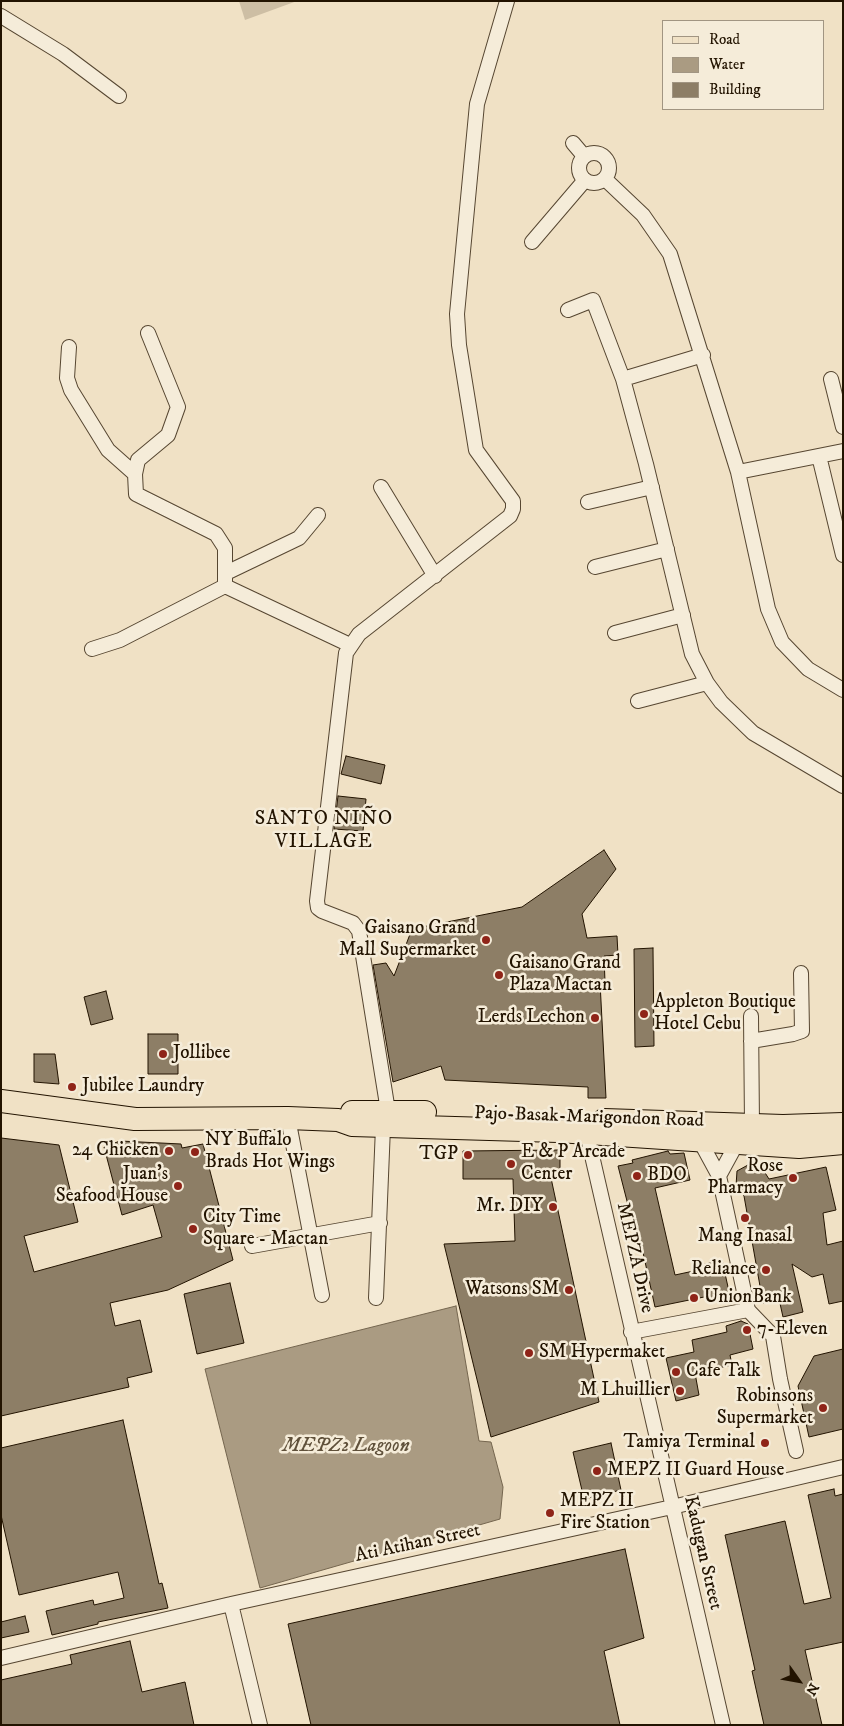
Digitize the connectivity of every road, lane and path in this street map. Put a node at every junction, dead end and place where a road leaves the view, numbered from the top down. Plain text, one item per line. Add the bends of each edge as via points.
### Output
1 (507, 1) edge
2 (1, 16) edge
3 (119, 96) dead end
4 (573, 143) dead end
5 (584, 156) junction
6 (605, 179) junction
7 (585, 180) junction
8 (532, 242) dead end
9 (568, 310) dead end
10 (148, 333) dead end
11 (70, 347) dead end
12 (704, 355) junction
13 (623, 379) junction
14 (831, 379) dead end
15 (843, 427) edge
16 (843, 451) edge
17 (819, 456) junction
18 (738, 472) junction
19 (135, 474) junction
20 (381, 487) dead end
21 (652, 487) junction
22 (588, 502) dead end
23 (318, 515) dead end
24 (839, 521) edge
25 (667, 549) junction
26 (843, 555) edge
27 (595, 567) dead end
28 (435, 576) junction
29 (226, 580) junction
30 (683, 615) junction
31 (615, 633) dead end
32 (350, 645) junction
33 (92, 649) dead end
34 (707, 683) junction
35 (843, 690) edge
36 (638, 702) dead end
37 (843, 786) edge
38 (801, 973) dead end
39 (751, 1016) dead end
40 (751, 1041) junction
41 (1, 1101) edge
42 (288, 1118) junction
43 (385, 1119) junction
44 (843, 1124) edge
45 (752, 1125) junction
46 (587, 1134) junction
47 (700, 1141) junction
48 (737, 1143) junction
49 (843, 1143) edge
50 (719, 1176) junction
51 (380, 1223) junction
52 (311, 1235) junction
53 (252, 1246) dead end
54 (322, 1295) dead end
55 (376, 1298) dead end
56 (748, 1310) junction
57 (631, 1332) junction
58 (796, 1451) dead end
59 (843, 1466) edge
60 (672, 1507) junction
61 (231, 1604) junction
62 (1, 1658) edge
63 (260, 1725) edge
64 (723, 1725) edge

1 - 28 street via 476,104 457,314 476,450 513,501 513,509 510,516
2 - 3 street via 63,54
4 - 5 street
5 - 6 street via 599,153 608,160 610,170
5 - 7 street via 579,171
6 - 7 street via 597,183
6 - 12 street via 643,215 670,254
7 - 8 street
9 - 13 street via 593,300
10 - 19 street via 178,407 168,435 138,460
11 - 19 street via 67,378 70,390 108,450
12 - 13 street
12 - 18 street
13 - 21 street
14 - 15 street
16 - 17 street
17 - 18 street
17 - 24 street
18 - 35 street via 768,609 782,642 808,668
19 - 29 street via 136,494 216,534 225,548
20 - 28 street
21 - 22 street
21 - 25 street
23 - 29 street via 299,538
24 - 26 street
25 - 27 street
25 - 30 street
28 - 32 street via 359,634
29 - 32 street
29 - 33 street via 120,640
30 - 31 street
30 - 34 street via 692,654
32 - 43 street via 346,653 317,901 322,911 353,923 358,931
34 - 36 street
34 - 37 street via 721,702 753,733
38 - 40 street via 802,1031
39 - 40 street
40 - 45 street
41 - 42 main road, Pajo-Basak-Marigondon Road via 135,1119
42 - 43 main road, Pajo-Basak-Marigondon Road via 338,1120 352,1125
42 - 52 street
43 - 45 main road, Pajo-Basak-Marigondon Road
43 - 46 main road, Pajo-Basak-Marigondon Road
43 - 51 street
44 - 45 main road, Pajo-Basak-Marigondon Road
46 - 47 main road, Pajo-Basak-Marigondon Road
46 - 57 street, MEPZA Drive
47 - 48 main road, Pajo-Basak-Marigondon Road
47 - 50 street
48 - 49 main road, Pajo-Basak-Marigondon Road via 799,1147
48 - 50 street
50 - 56 street
51 - 52 street
51 - 55 street
52 - 53 street
52 - 54 street
56 - 57 street
56 - 58 street via 773,1336
57 - 60 street, Kadugan Street
59 - 60 street, Ati Atihan Street
60 - 61 street, Ati Atihan Street
60 - 64 street, Kadugan Street
61 - 62 street, Ati Atihan Street
61 - 63 street

